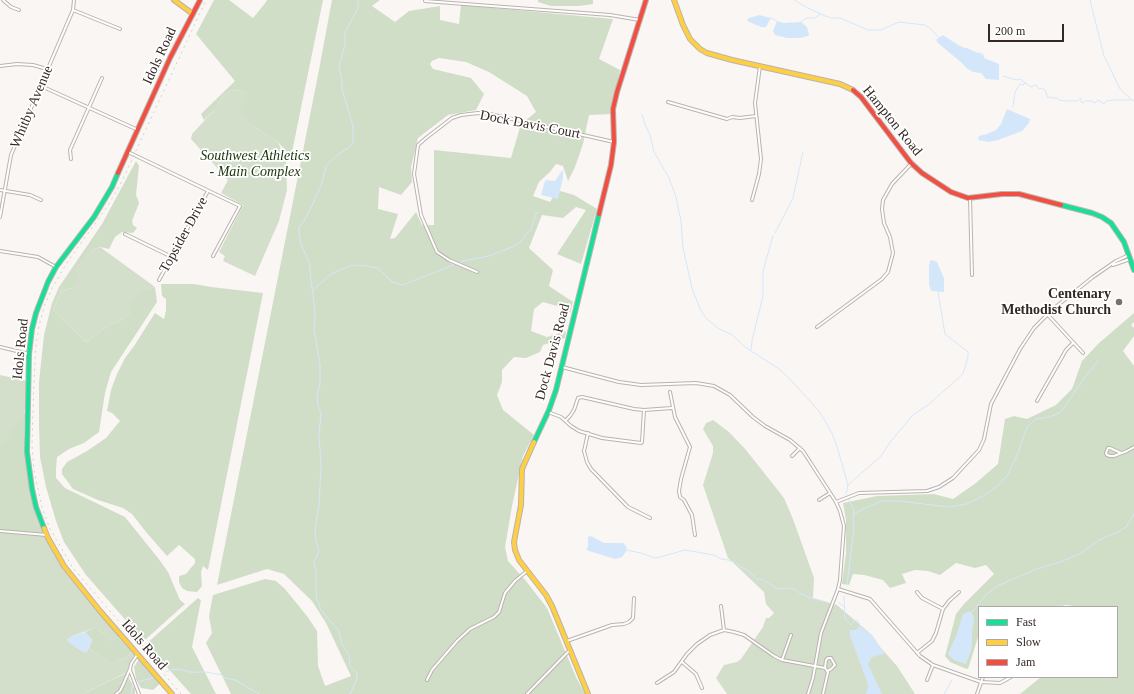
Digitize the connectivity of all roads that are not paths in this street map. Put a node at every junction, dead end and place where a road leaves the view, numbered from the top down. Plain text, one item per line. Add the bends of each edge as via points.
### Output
1 (4, 0) edge
2 (74, 0) edge
3 (174, 0) edge
4 (200, 0) edge
5 (425, 0) edge
6 (646, 0) edge
7 (674, 0) edge
8 (19, 10) dead end
9 (73, 10) junction
10 (193, 14) junction
11 (640, 20) junction
12 (120, 29) dead end
13 (0, 66) edge
14 (760, 66) junction
15 (48, 69) junction
16 (102, 78) dead end
17 (40, 85) junction
18 (668, 102) dead end
19 (89, 108) junction
20 (756, 116) junction
21 (138, 130) junction
22 (614, 142) junction
23 (128, 152) junction
24 (71, 159) dead end
25 (911, 163) junction
26 (0, 190) edge
27 (4, 191) junction
28 (208, 191) junction
29 (970, 198) junction
30 (41, 200) dead end
31 (752, 200) dead end
32 (0, 216) edge
33 (125, 234) dead end
34 (0, 251) edge
35 (213, 256) dead end
36 (172, 257) junction
37 (1130, 257) junction
38 (56, 267) junction
39 (1134, 270) edge
40 (477, 272) dead end
41 (972, 275) dead end
42 (159, 280) dead end
43 (1047, 314) junction
44 (817, 327) dead end
45 (1073, 343) junction
46 (0, 347) edge
47 (1083, 353) dead end
48 (29, 354) junction
49 (562, 367) junction
50 (670, 392) dead end
51 (1037, 401) dead end
52 (672, 408) junction
53 (644, 410) junction
54 (548, 412) junction
55 (566, 420) junction
56 (588, 433) junction
57 (1134, 447) edge
58 (800, 448) junction
59 (1121, 453) junction
60 (792, 456) dead end
61 (830, 493) junction
62 (819, 500) dead end
63 (836, 502) junction
64 (650, 518) dead end
65 (0, 531) edge
66 (47, 535) junction
67 (695, 535) dead end
68 (526, 571) junction
69 (838, 589) junction
70 (917, 592) dead end
71 (959, 592) dead end
72 (634, 598) dead end
73 (722, 606) dead end
74 (943, 610) junction
75 (724, 630) junction
76 (791, 635) dead end
77 (567, 641) junction
78 (570, 650) junction
79 (917, 653) junction
80 (137, 654) junction
81 (782, 660) junction
82 (682, 662) junction
83 (933, 665) junction
84 (815, 666) junction
85 (130, 667) junction
86 (825, 668) junction
87 (827, 671) junction
88 (983, 678) edge
89 (1009, 678) edge
90 (427, 680) dead end
91 (927, 680) dead end
92 (981, 682) junction
93 (657, 683) dead end
94 (702, 688) dead end
95 (116, 694) edge
96 (139, 694) edge
97 (172, 694) edge
98 (527, 694) edge
99 (588, 694) edge
100 (808, 694) edge
101 (823, 694) edge
102 (977, 694) edge

1 - 8 street
2 - 9 street, Whitby Avenue
3 - 10 street
4 - 10 street, Idols Road
5 - 11 street via 610,15
6 - 11 street, Dock Davis Road
7 - 14 street, Hampton Road via 686,33 700,49 716,56
9 - 12 street
9 - 15 street, Whitby Avenue
10 - 21 street, Idols Road
11 - 22 street, Dock Davis Road via 616,92 613,108
13 - 15 street via 33,64
14 - 20 street via 755,103
14 - 25 street, Hampton Road via 840,84 854,91
15 - 17 street, Whitby Avenue
16 - 19 street
17 - 19 street
17 - 27 street, Whitby Avenue via 11,155
18 - 20 street via 727,119
19 - 21 street
19 - 24 street via 70,150
20 - 31 street via 761,159
21 - 23 street, Idols Road
22 - 40 street, Dock Davis Court via 478,113 452,118 418,145 414,174 421,215 437,252 448,260
22 - 49 street, Dock Davis Road via 611,165
23 - 28 street
23 - 38 street, Idols Road via 103,202
25 - 29 street, Hampton Road via 951,192
25 - 44 street via 892,184 882,209 893,253 888,272
26 - 27 street
27 - 30 street via 30,195
27 - 32 street, Whitby Avenue
28 - 35 street via 240,206
28 - 36 street, Topsider Drive
29 - 37 street, Hampton Road via 1019,194 1098,215 1117,230
29 - 41 street
33 - 36 street
34 - 38 street via 38,257
36 - 42 street, Topsider Drive
37 - 39 street, Hampton Road
37 - 43 street via 1093,277
38 - 48 street, Idols Road via 36,313
43 - 45 street
43 - 63 street via 1020,349 996,393 979,450 957,474 939,487 927,491 859,493
45 - 47 street
45 - 51 street via 1066,350
46 - 48 street
48 - 66 street, Idols Road via 27,452 36,507
49 - 54 street, Dock Davis Road
49 - 58 street via 619,382 696,383 714,386 730,395 760,422
50 - 52 street
52 - 53 street
52 - 67 street via 690,447 679,491 692,515
53 - 55 street via 582,397 578,398 574,410
53 - 56 street via 641,443 602,438
54 - 55 street
54 - 68 street, Dock Davis Road via 521,473 521,505 514,545 518,560
55 - 56 street via 571,426
56 - 64 street via 584,451 591,469 628,508
57 - 59 street
58 - 60 street
58 - 61 street
59 - 59 street via 1110,456 1106,455 1108,448
61 - 62 street
61 - 63 street
63 - 69 street via 844,526
65 - 66 street
66 - 80 street, Idols Road via 64,566
68 - 77 street, Dock Davis Road via 549,600
68 - 90 street via 505,593 494,617 470,628 432,670
69 - 79 street via 870,599
69 - 84 street via 821,633
70 - 74 street via 922,598
71 - 74 street
72 - 77 street via 632,618 629,622 612,625
73 - 75 street
74 - 79 street via 934,637
75 - 81 street via 744,635
75 - 82 street via 710,635 697,644
76 - 81 street
77 - 78 street, Dock Davis Road
78 - 98 street
78 - 99 street, Dock Davis Road
79 - 83 street
80 - 85 street
80 - 97 street, Idols Road
81 - 84 street
82 - 93 street via 670,675
82 - 94 street via 696,674
83 - 91 street
83 - 92 street
84 - 86 street
84 - 100 street
85 - 95 street via 120,691
85 - 96 street
86 - 87 street
86 - 87 street via 826,660 831,658 835,664
87 - 101 street
88 - 92 street
89 - 92 street via 1000,683
92 - 102 street

